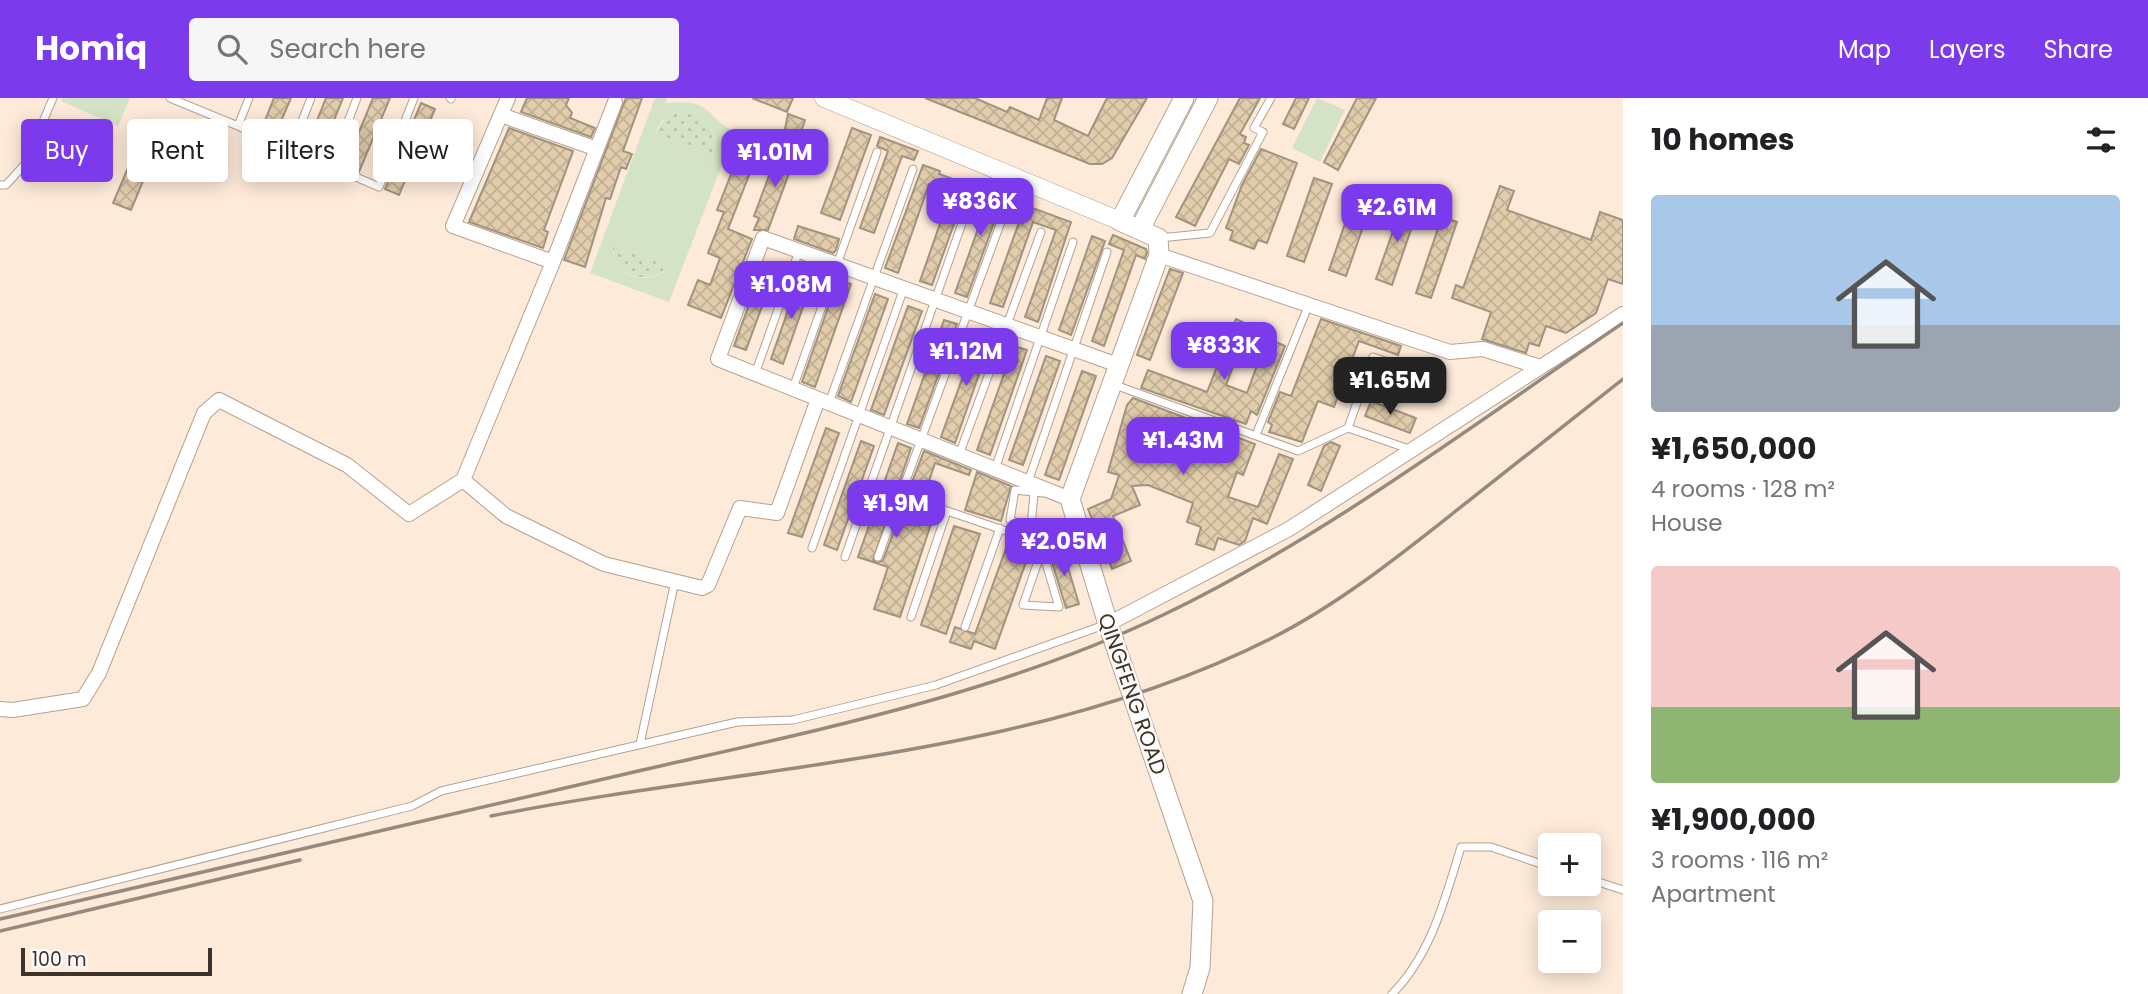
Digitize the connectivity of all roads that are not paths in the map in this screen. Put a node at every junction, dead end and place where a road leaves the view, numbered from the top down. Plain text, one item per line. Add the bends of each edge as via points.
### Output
1 (53, 98) edge
2 (170, 98) edge
3 (195, 98) edge
4 (249, 98) edge
5 (311, 98) edge
6 (357, 98) edge
7 (414, 98) edge
8 (508, 98) edge
9 (824, 98) edge
10 (1184, 98) edge
11 (1208, 98) edge
12 (1271, 98) edge
13 (615, 102) dead end
14 (191, 106) junction
15 (501, 115) junction
16 (303, 119) edge
17 (349, 119) edge
18 (238, 125) junction
19 (242, 127) edge
20 (597, 149) junction
21 (877, 152) dead end
22 (913, 169) dead end
23 (359, 178) edge
24 (0, 185) edge
25 (968, 209) dead end
26 (1001, 222) dead end
27 (1120, 222) junction
28 (1041, 232) dead end
29 (1152, 241) junction
30 (1073, 242) dead end
31 (799, 251) junction
32 (1107, 252) dead end
33 (553, 262) junction
34 (837, 265) junction
35 (874, 278) junction
36 (904, 288) junction
37 (935, 300) junction
38 (1309, 304) junction
39 (969, 312) junction
40 (1623, 314) edge
41 (1007, 325) junction
42 (1040, 338) junction
43 (1074, 349) junction
44 (1540, 367) junction
45 (755, 374) junction
46 (1114, 374) junction
47 (1424, 374) dead end
48 (792, 389) junction
49 (823, 401) junction
50 (858, 415) junction
51 (889, 428) junction
52 (1348, 428) junction
53 (1256, 435) junction
54 (922, 440) junction
55 (1412, 450) junction
56 (958, 455) junction
57 (995, 470) junction
58 (463, 481) junction
59 (1031, 488) junction
60 (1062, 496) junction
61 (918, 501) dead end
62 (947, 511) junction
63 (1000, 528) junction
64 (1079, 529) junction
65 (1043, 547) junction
66 (812, 548) dead end
67 (845, 557) dead end
68 (878, 557) dead end
69 (675, 582) junction
70 (911, 617) dead end
71 (1108, 624) junction
72 (965, 627) dead end
73 (0, 709) edge
74 (640, 744) junction
75 (1538, 863) edge
76 (1601, 883) edge
77 (1623, 890) edge
78 (0, 909) edge
79 (1192, 994) edge
80 (1392, 994) edge

1 - 24 lane via 25,164 6,185
2 - 14 lane
3 - 14 lane
4 - 18 lane
5 - 16 lane
6 - 17 lane
7 - 23 lane via 379,187
8 - 15 street
9 - 27 street
10 - 27 main road
11 - 29 main road
12 - 29 lane via 1254,128 1263,132 1210,233
13 - 20 street
14 - 18 lane
15 - 20 street
15 - 33 street via 453,226
18 - 19 lane
20 - 33 street
21 - 34 lane
22 - 35 lane
25 - 37 lane
26 - 39 lane
27 - 29 main road
28 - 41 lane
29 - 38 street
29 - 46 main road
30 - 42 lane
31 - 34 street
31 - 45 lane
31 - 45 street via 763,238 719,359
32 - 43 lane
33 - 58 street
34 - 35 street
34 - 48 lane
35 - 36 street
35 - 49 lane
36 - 37 street
36 - 50 lane
37 - 39 street
37 - 51 lane
38 - 44 street via 1450,352 1483,349
38 - 53 lane
39 - 41 street
39 - 54 lane
40 - 44 street
41 - 42 street
41 - 56 lane
42 - 43 street
42 - 57 lane
43 - 46 street
43 - 59 lane
44 - 55 street
45 - 48 street
46 - 53 lane
46 - 60 main road
47 - 52 lane via 1373,357
48 - 49 street
49 - 50 street
49 - 69 street via 777,513 740,508 708,585 702,589
50 - 51 street
50 - 66 lane
51 - 54 street
51 - 67 lane
52 - 53 lane via 1298,451
52 - 55 lane
54 - 56 street
54 - 68 lane
55 - 71 street via 1289,529
56 - 57 street
57 - 59 street
58 - 69 street via 506,516 604,564
58 - 73 street via 409,514 347,465 219,400 204,412 99,673 83,699
59 - 59 lane via 1014,490 1010,520 1031,527
59 - 60 street
60 - 64 main road, QINGFENG ROAD
61 - 62 lane
62 - 63 lane
62 - 70 lane
63 - 65 lane
63 - 72 lane
64 - 65 lane
64 - 71 main road, QINGFENG ROAD
65 - 65 lane via 1023,605 1059,607 1056,596
69 - 74 lane
71 - 74 lane via 936,685 793,720 737,722
71 - 79 main road, QINGFENG ROAD via 1203,901 1200,968
74 - 78 lane via 441,790 412,806
75 - 80 lane via 1491,847 1461,847 1438,920 1409,976
76 - 77 lane

